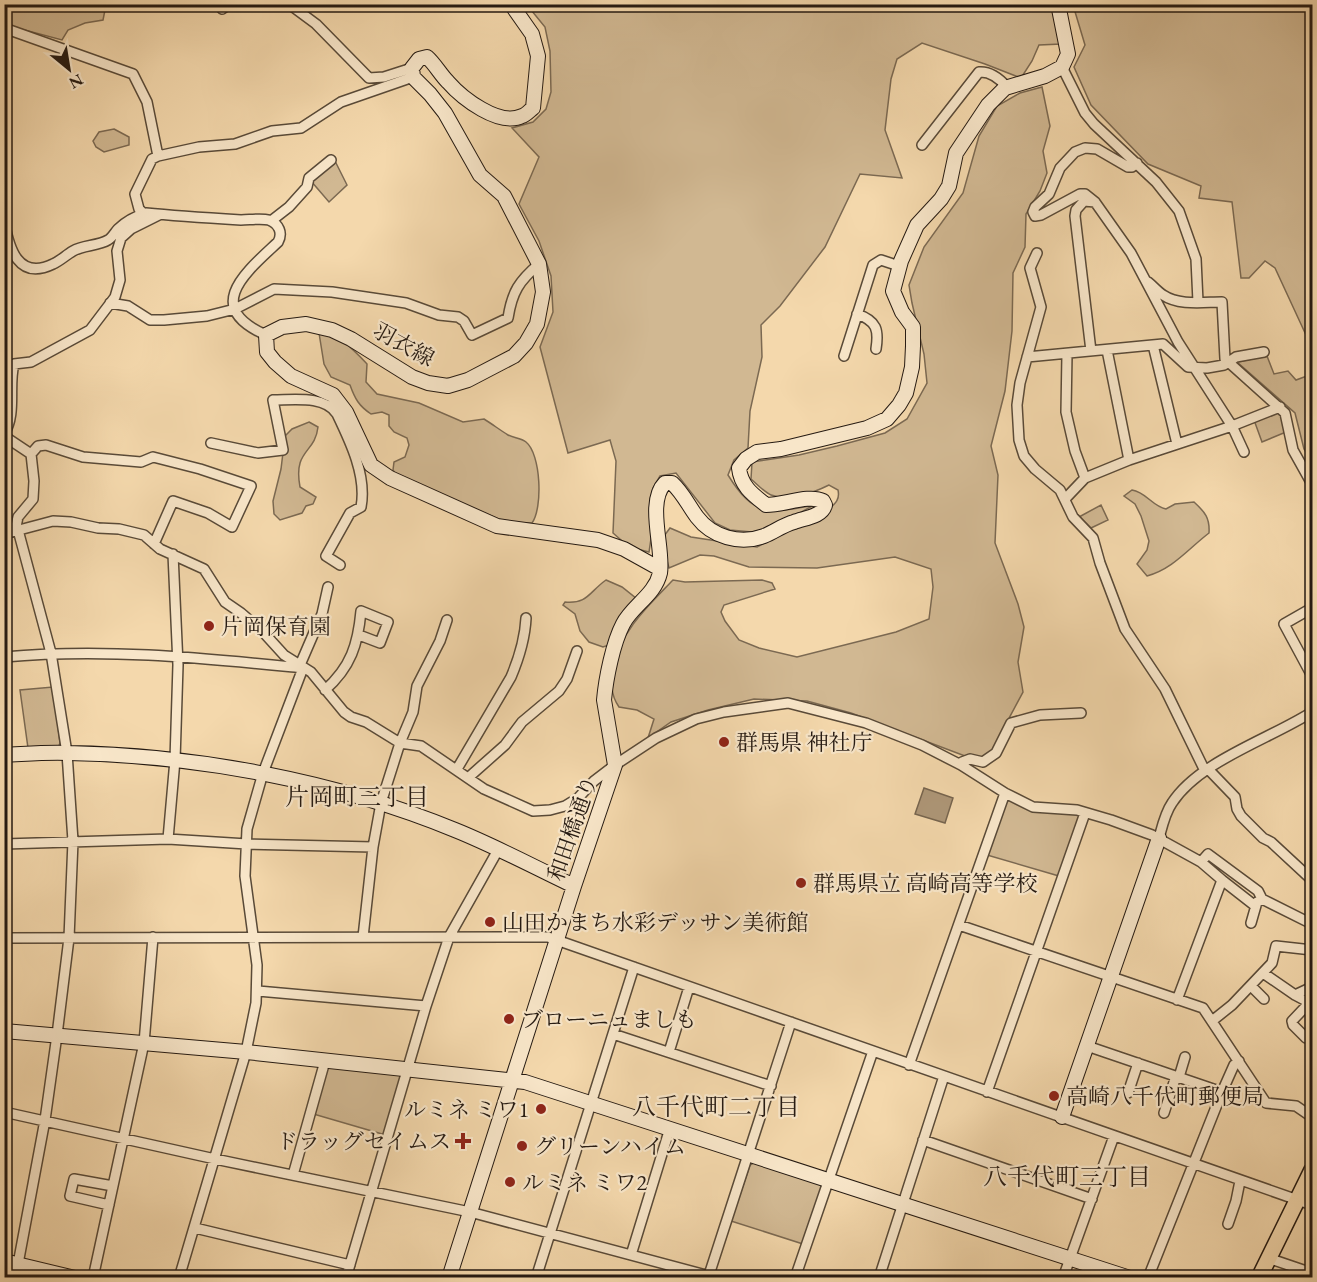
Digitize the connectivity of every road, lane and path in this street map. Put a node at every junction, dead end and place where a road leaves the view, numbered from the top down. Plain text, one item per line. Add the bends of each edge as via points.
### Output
1 (289, 4) edge
2 (511, 4) edge
3 (1058, 4) edge
4 (4, 28) edge
5 (1062, 68) junction
6 (412, 72) junction
7 (1007, 87) junction
8 (922, 145) dead end
9 (158, 156) junction
10 (331, 160) dead end
11 (1137, 163) junction
12 (1095, 202) junction
13 (144, 214) junction
14 (162, 214) junction
15 (271, 221) junction
16 (4, 222) edge
17 (1037, 253) dead end
18 (538, 264) junction
19 (899, 266) junction
20 (1144, 279) junction
21 (1198, 302) junction
22 (110, 303) junction
23 (236, 309) junction
24 (857, 314) junction
25 (266, 335) junction
26 (1153, 345) junction
27 (876, 349) dead end
28 (1107, 350) junction
29 (1091, 351) junction
30 (1264, 352) dead end
31 (1067, 354) junction
32 (844, 356) dead end
33 (1027, 357) junction
34 (1229, 362) junction
35 (1196, 368) junction
36 (1280, 407) junction
37 (342, 413) junction
38 (1232, 426) junction
39 (4, 435) edge
40 (211, 443) dead end
41 (1177, 444) junction
42 (1244, 452) dead end
43 (31, 454) junction
44 (1130, 459) junction
45 (1085, 478) junction
46 (1312, 484) edge
47 (1065, 499) junction
48 (16, 530) junction
49 (4, 534) edge
50 (154, 544) junction
51 (172, 554) junction
52 (340, 566) dead end
53 (660, 569) junction
54 (328, 587) dead end
55 (1312, 608) edge
56 (526, 618) dead end
57 (447, 620) dead end
58 (359, 635) dead end
59 (576, 651) dead end
60 (51, 653) junction
61 (178, 655) junction
62 (4, 657) edge
63 (302, 667) junction
64 (1312, 674) edge
65 (325, 690) junction
66 (1312, 712) edge
67 (1081, 713) dead end
68 (400, 743) junction
69 (67, 753) junction
70 (4, 755) edge
71 (175, 760) junction
72 (615, 765) junction
73 (961, 765) junction
74 (457, 769) junction
75 (1207, 770) junction
76 (263, 773) junction
77 (468, 777) junction
78 (1005, 793) junction
79 (381, 803) junction
80 (1085, 813) junction
81 (1159, 838) junction
82 (168, 839) junction
83 (73, 841) junction
84 (4, 844) edge
85 (247, 844) junction
86 (373, 847) junction
87 (498, 850) junction
88 (1201, 862) junction
89 (1222, 879) junction
90 (1312, 880) edge
91 (574, 886) junction
92 (1260, 901) junction
93 (1251, 922) dead end
94 (1312, 924) edge
95 (959, 925) junction
96 (153, 937) junction
97 (254, 937) junction
98 (363, 937) junction
99 (448, 937) junction
100 (4, 938) edge
101 (69, 938) junction
102 (557, 939) junction
103 (1312, 950) edge
104 (1036, 951) junction
105 (634, 968) junction
106 (1263, 973) junction
107 (1111, 976) junction
108 (1251, 986) junction
109 (689, 987) junction
110 (1312, 987) edge
111 (258, 991) junction
112 (1295, 995) junction
113 (1264, 999) dead end
114 (1177, 1000) junction
115 (1311, 1003) edge
116 (426, 1006) junction
117 (1212, 1021) junction
118 (791, 1022) junction
119 (4, 1031) edge
120 (613, 1034) junction
121 (57, 1035) junction
122 (1306, 1038) dead end
123 (144, 1043) junction
124 (1087, 1046) junction
125 (873, 1051) junction
126 (246, 1052) junction
127 (669, 1052) junction
128 (1185, 1057) dead end
129 (325, 1061) junction
130 (1239, 1061) junction
131 (1138, 1063) junction
132 (909, 1065) junction
133 (409, 1068) junction
134 (944, 1076) junction
135 (1178, 1077) junction
136 (512, 1081) junction
137 (771, 1086) junction
138 (987, 1092) junction
139 (1222, 1092) junction
140 (1128, 1093) dead end
141 (592, 1102) junction
142 (4, 1112) edge
143 (1164, 1113) dead end
144 (1062, 1117) junction
145 (1312, 1117) edge
146 (45, 1120) junction
147 (670, 1128) junction
148 (1114, 1136) junction
149 (123, 1139) junction
150 (923, 1140) junction
151 (749, 1154) junction
152 (215, 1159) junction
153 (1193, 1164) junction
154 (1312, 1170) edge
155 (293, 1175) junction
156 (829, 1180) junction
157 (1240, 1181) junction
158 (113, 1186) junction
159 (372, 1192) junction
160 (1092, 1199) junction
161 (1297, 1200) junction
162 (903, 1204) junction
163 (109, 1205) junction
164 (1312, 1205) edge
165 (470, 1212) junction
166 (1228, 1224) dead end
167 (195, 1228) junction
168 (551, 1233) junction
169 (631, 1255) junction
170 (1070, 1258) junction
171 (1268, 1258) junction
172 (11, 1263) edge
173 (350, 1265) junction
174 (1312, 1273) edge
175 (711, 1277) edge
176 (75, 1278) edge
177 (93, 1278) edge
178 (180, 1278) edge
179 (346, 1278) edge
180 (449, 1278) edge
181 (536, 1278) edge
182 (795, 1278) edge
183 (879, 1278) edge
184 (1063, 1278) edge
185 (1130, 1278) edge
186 (1148, 1278) edge
187 (1259, 1278) edge

1 - 6 street via 316,24 369,78
2 - 6 street via 532,34 538,56 533,108 521,117 505,119 488,113 448,82 427,57 419,59
3 - 5 street via 1068,54
4 - 9 street via 133,74 147,102
5 - 7 street
5 - 11 street via 1085,113
6 - 9 street via 341,102 300,128 272,130 235,144
6 - 18 street, 羽衣線 via 445,113 480,175 504,196
7 - 8 street via 1000,78 979,72
7 - 19 street via 988,105 956,153 949,186 917,225
9 - 13 street via 135,194
10 - 15 street via 309,178 307,187
11 - 12 street via 1128,167 1097,149 1085,147 1060,168 1049,194 1033,212 1035,216 1041,215 1080,194
11 - 21 street via 1179,211 1196,259
12 - 20 street
12 - 29 street via 1084,201 1075,216
13 - 14 street
13 - 16 street via 122,225 109,239 35,269 23,264 13,252
14 - 15 street
14 - 22 street via 121,238 117,251 120,280 116,297
15 - 23 street via 281,231 281,237 235,287
17 - 33 street via 1030,268 1041,307
18 - 23 street via 514,290 508,318 472,335 458,317 439,315 406,303 332,291 274,289
18 - 25 street, 羽衣線 via 543,291 537,324 526,343 514,356 448,386 412,377 332,330 306,324 282,327
19 - 24 street via 881,260 873,265
19 - 53 street via 893,291 913,327 913,346 906,393 899,405 887,419 867,428 757,452 739,468 744,486 766,505 811,497 823,501 824,510 765,536 743,540 716,534 705,526 681,491 672,483 665,483 659,489 657,501
20 - 21 street via 1173,300
20 - 35 street
21 - 34 street via 1222,302 1224,359
22 - 23 street via 128,306 150,320 207,316
22 - 39 street via 90,330 31,362 14,364 10,419
23 - 25 street via 246,325
24 - 27 street via 872,322 879,333
24 - 32 street
25 - 37 street via 267,352 275,362 291,376 333,395
26 - 28 street
26 - 35 street via 1163,344 1188,367
26 - 41 street
28 - 29 street
28 - 44 street
29 - 31 street
30 - 34 street
31 - 33 street
31 - 45 street via 1066,412
33 - 47 street via 1017,405 1019,440 1024,456
34 - 35 street
34 - 36 street
35 - 38 street
36 - 38 street
36 - 46 street via 1285,413 1293,450
37 - 40 street via 330,405 309,400 273,400 283,450 258,453
37 - 52 street via 363,495 361,507 351,513 326,556
37 - 53 street via 371,465 390,478 497,526 598,540
38 - 41 street
38 - 42 street
39 - 43 street
41 - 44 street
43 - 48 street via 33,499 18,517
43 - 50 street via 38,446 46,445 82,457 141,462 153,457 252,486 232,527 208,513 173,501
44 - 45 street
45 - 47 street
47 - 75 street via 1073,517 1093,538 1125,629 1165,689
48 - 49 street
48 - 50 street via 53,520 119,529 144,535
48 - 60 street
50 - 51 street
51 - 61 street
51 - 63 street via 204,569 225,602
53 - 72 street, 和田橋通り via 658,580 623,623 616,641 604,700
54 - 63 street
55 - 64 street via 1284,624
56 - 74 street via 526,633 511,677
57 - 68 street via 417,686 413,712
58 - 65 street via 346,667
59 - 77 street via 559,692 522,722 504,745
60 - 61 street
60 - 62 street
60 - 69 street
61 - 63 street
61 - 71 street
63 - 65 street
63 - 76 street
65 - 68 street via 351,717
66 - 75 street
67 - 73 street via 1040,715 1011,723 996,753 983,762 970,759
68 - 74 street via 421,746
68 - 79 street
69 - 70 street
69 - 71 street
69 - 83 street
71 - 76 street
71 - 82 street
72 - 73 street via 656,738 696,719 788,703 866,723
72 - 77 street via 578,798 550,810 533,811 484,789
72 - 91 street, 和田橋通り
73 - 78 street
74 - 77 street
75 - 81 street via 1170,805
75 - 90 street via 1235,797 1237,809 1256,831
76 - 79 street
76 - 85 street via 247,829
78 - 80 street via 1033,807
78 - 95 street
79 - 86 street
79 - 87 street
80 - 81 street
80 - 104 street
81 - 88 street
81 - 107 street
82 - 83 street
82 - 85 street
83 - 84 street
83 - 101 street
85 - 86 street
85 - 97 street via 245,876
86 - 98 street
87 - 91 street
87 - 99 street
88 - 89 street
88 - 92 street via 1208,854 1258,891
89 - 92 street via 1254,905
89 - 114 street
91 - 102 street, 和田橋通り
92 - 93 street
92 - 94 street
95 - 104 street
95 - 132 street
96 - 97 street
96 - 101 street
96 - 123 street
97 - 98 street
97 - 111 street
98 - 99 street
99 - 102 street
99 - 116 street
100 - 101 street
101 - 121 street
102 - 105 street
102 - 136 street, 和田橋通り
103 - 106 street via 1277,946 1272,963
104 - 107 street
104 - 138 street
105 - 109 street
105 - 120 street
106 - 108 street
106 - 112 street
107 - 114 street
107 - 124 street
108 - 113 street
108 - 117 street
109 - 118 street
109 - 127 street
110 - 112 street
111 - 116 street
111 - 126 street
112 - 115 street
114 - 117 street via 1203,1008
115 - 122 street via 1292,1021
116 - 133 street
117 - 130 street
118 - 125 street
118 - 137 street
119 - 121 street
120 - 127 street
120 - 141 street
121 - 123 street
121 - 146 street
123 - 126 street
123 - 149 street
124 - 131 street
124 - 144 street
125 - 132 street
125 - 156 street
126 - 129 street
126 - 152 street
127 - 137 street
128 - 135 street
129 - 133 street
129 - 155 street
130 - 139 street
130 - 145 street via 1266,1103 1296,1106
131 - 135 street
131 - 140 street
132 - 134 street
133 - 136 street
133 - 159 street
134 - 138 street
134 - 150 street
135 - 139 street
135 - 143 street
136 - 141 street
136 - 165 street, 和田橋通り
137 - 151 street
138 - 144 street
139 - 153 street
141 - 147 street
141 - 168 street
142 - 146 street
144 - 148 street
146 - 149 street
146 - 172 street
147 - 151 street
147 - 169 street
148 - 153 street
148 - 160 street
149 - 152 street
149 - 158 street
150 - 160 street
150 - 162 street
151 - 156 street
151 - 175 street
152 - 155 street
152 - 167 street
153 - 157 street
153 - 186 street
154 - 161 main road
155 - 159 street
156 - 162 street
156 - 182 street
157 - 161 street
157 - 166 street
158 - 163 street
158 - 163 street via 74,1179 70,1196
159 - 165 street
159 - 173 street
160 - 170 street
161 - 164 street
161 - 171 main road
162 - 170 street
162 - 183 street
163 - 177 street
165 - 168 street
165 - 180 street, 和田橋通り
167 - 173 street
167 - 178 street
168 - 169 street
168 - 181 street
169 - 175 street
170 - 184 street
170 - 185 street
171 - 174 street
171 - 187 main road
172 - 176 street
173 - 179 street

